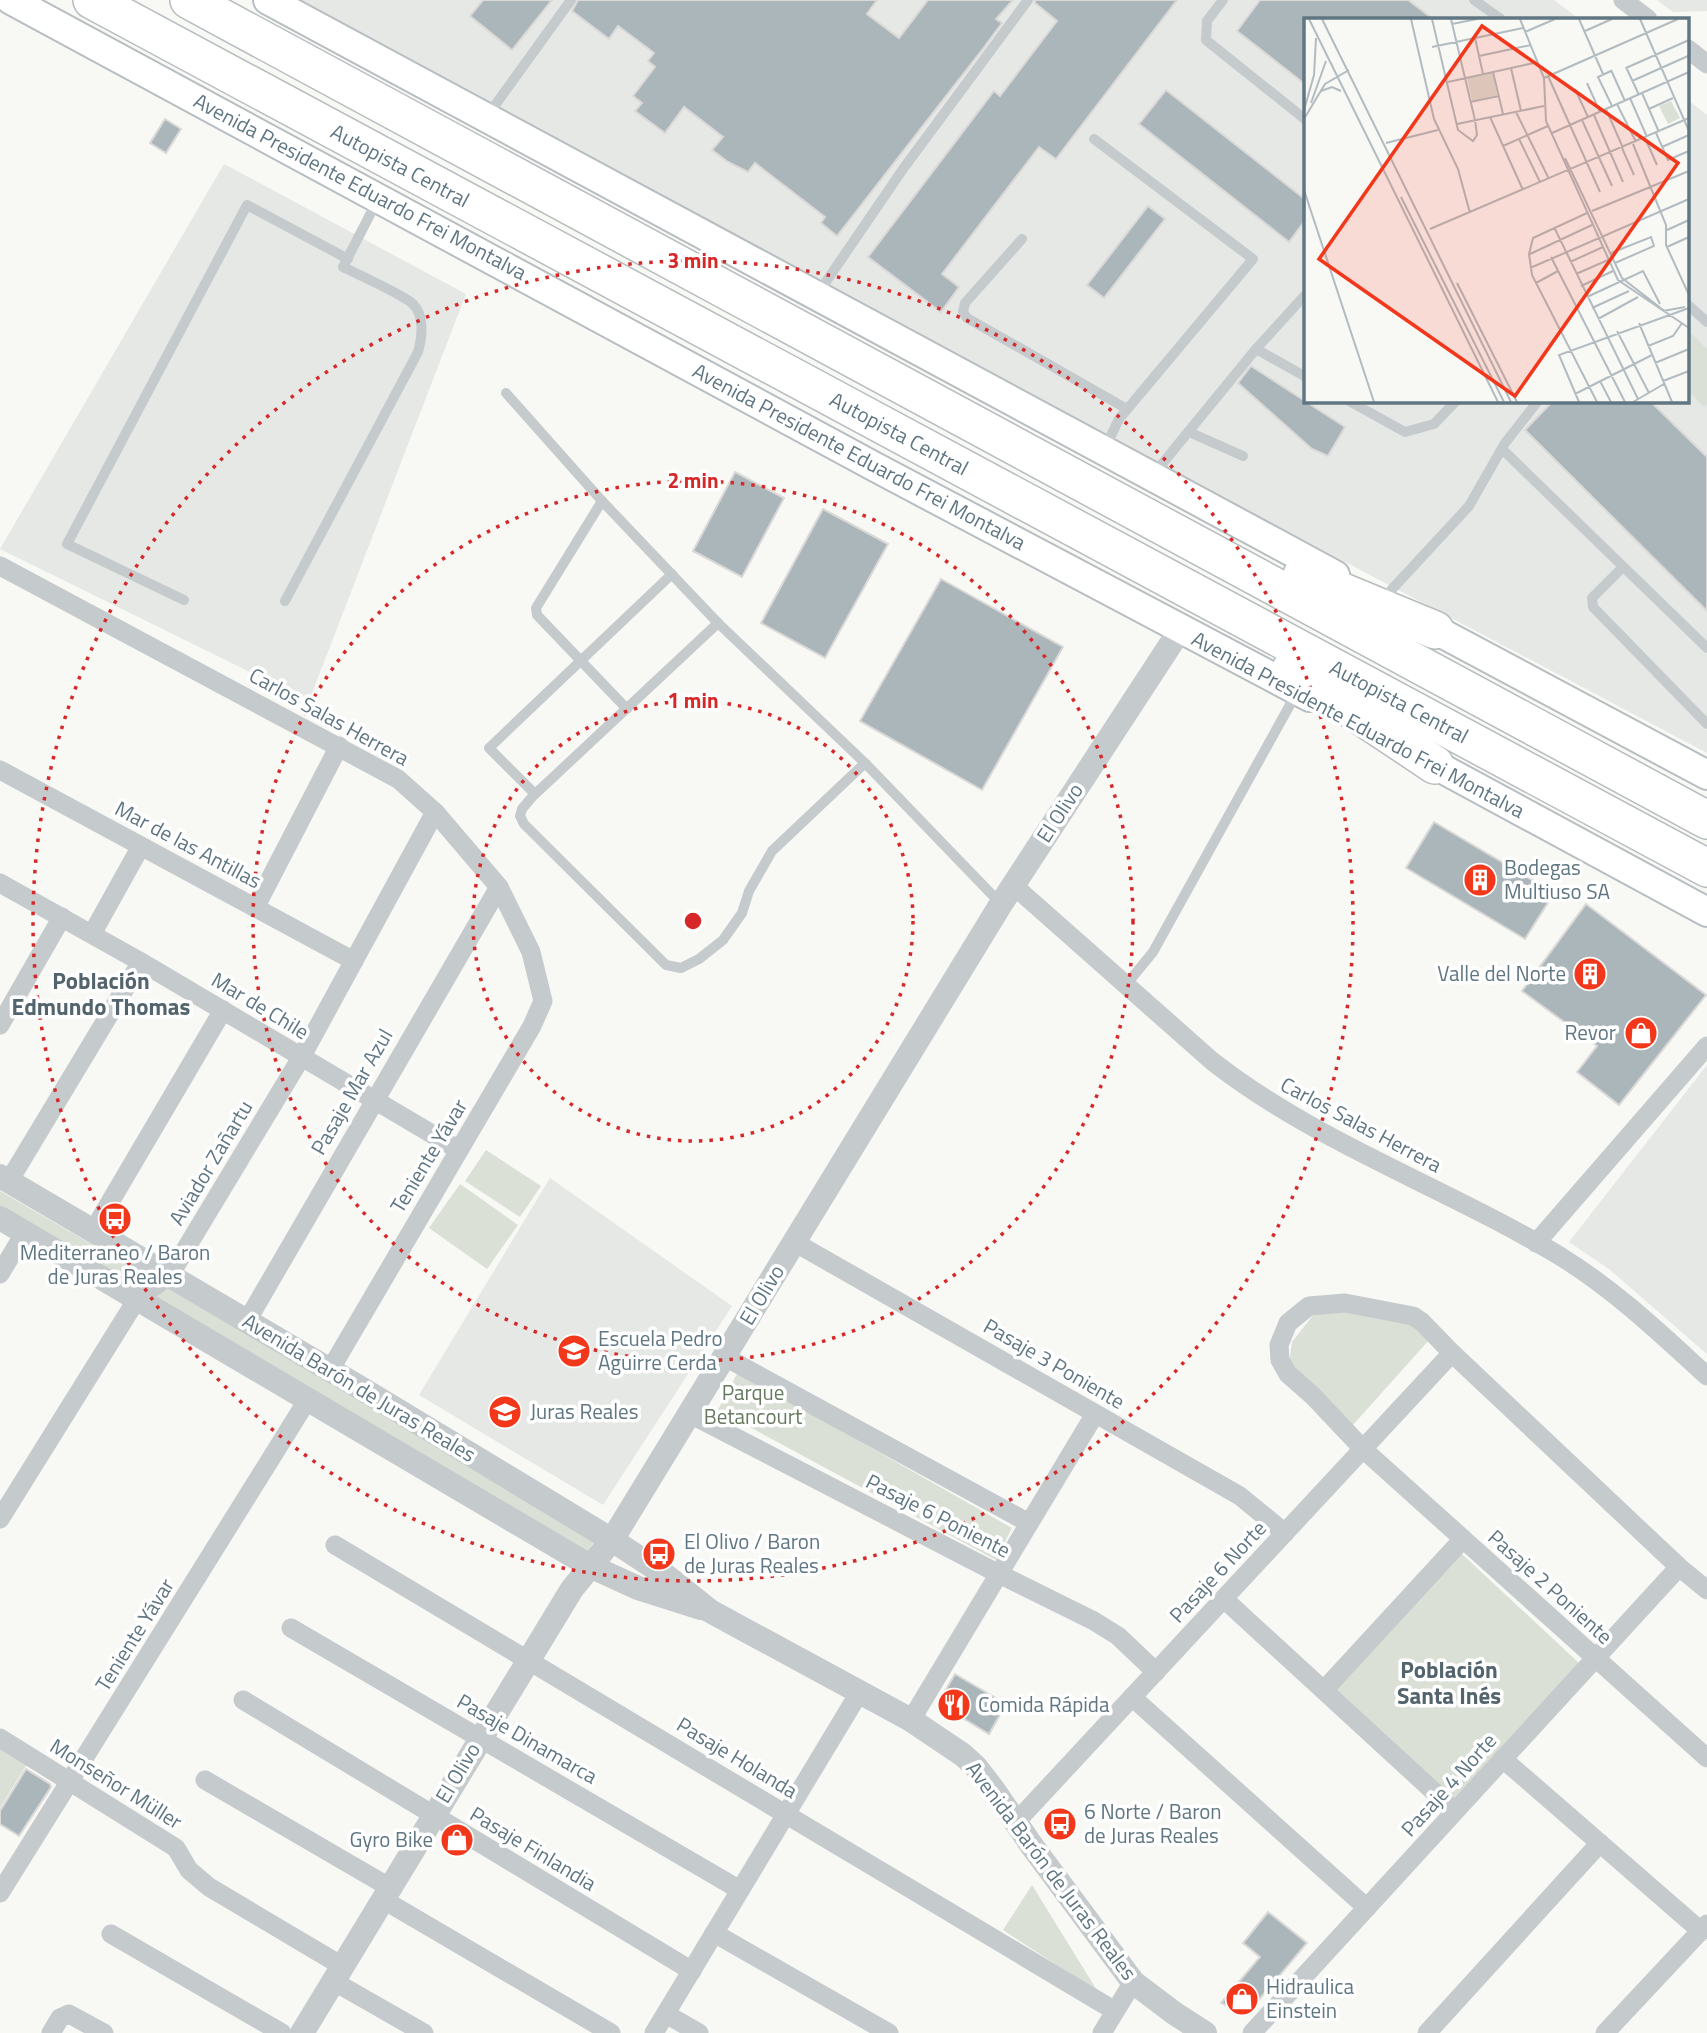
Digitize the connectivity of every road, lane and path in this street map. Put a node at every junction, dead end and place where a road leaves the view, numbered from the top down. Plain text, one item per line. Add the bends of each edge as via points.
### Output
1 (11, 0) edge
2 (92, 0) edge
3 (189, 0) edge
4 (268, 0) edge
5 (571, 0) edge
6 (1028, 0) edge
7 (1223, 0) edge
8 (1474, 0) edge
9 (1623, 0) edge
10 (1500, 18) edge
11 (1647, 18) edge
12 (1690, 51) edge
13 (1707, 64) edge
14 (1304, 118) edge
15 (486, 119) junction
16 (1094, 139) dead end
17 (379, 198) junction
18 (1022, 239) dead end
19 (348, 258) junction
20 (816, 296) junction
21 (1304, 296) edge
22 (1690, 307) edge
23 (1707, 322) edge
24 (1256, 349) junction
25 (1304, 376) edge
26 (506, 393) dead end
27 (1351, 402) edge
28 (1455, 402) edge
29 (1537, 402) edge
30 (1128, 409) junction
31 (1189, 432) junction
32 (1104, 449) junction
33 (1502, 449) junction
34 (1243, 456) dead end
35 (1153, 476) junction
36 (601, 501) junction
37 (1145, 514) junction
38 (1116, 550) junction
39 (0, 566) edge
40 (1623, 567) junction
41 (672, 574) junction
42 (184, 600) dead end
43 (1382, 600) junction
44 (285, 601) dead end
45 (718, 623) junction
46 (1180, 629) junction
47 (1435, 630) junction
48 (1707, 648) edge
49 (580, 662) junction
50 (1298, 691) junction
51 (627, 709) junction
52 (1707, 724) edge
53 (339, 746) junction
54 (865, 763) junction
55 (1435, 765) junction
56 (0, 770) edge
57 (1707, 775) edge
58 (535, 794) junction
59 (435, 812) junction
60 (1707, 820) edge
61 (141, 846) junction
62 (1707, 868) edge
63 (0, 883) edge
64 (499, 887) junction
65 (1007, 895) junction
66 (255, 908) junction
67 (1707, 912) edge
68 (62, 917) junction
69 (92, 934) junction
70 (354, 961) junction
71 (141, 962) junction
72 (1126, 985) junction
73 (543, 1000) joint
74 (223, 1010) junction
75 (0, 1025) edge
76 (1707, 1046) edge
77 (302, 1056) junction
78 (374, 1099) junction
79 (459, 1150) junction
80 (4, 1179) edge
81 (0, 1218) edge
82 (93, 1231) junction
83 (25, 1232) junction
84 (794, 1242) junction
85 (1536, 1243) junction
86 (0, 1274) edge
87 (170, 1275) junction
88 (137, 1299) junction
89 (247, 1321) junction
90 (1452, 1353) junction
91 (725, 1357) junction
92 (330, 1370) junction
93 (1707, 1376) edge
94 (308, 1399) junction
95 (690, 1414) junction
96 (1095, 1414) junction
97 (1363, 1449) junction
98 (0, 1519) edge
99 (1029, 1523) junction
100 (1285, 1533) junction
101 (1463, 1539) junction
102 (612, 1540) junction
103 (335, 1545) dead end
104 (590, 1566) junction
105 (1679, 1567) junction
106 (999, 1574) junction
107 (1707, 1590) edge
108 (1224, 1599) junction
109 (710, 1611) junction
110 (291, 1628) dead end
111 (1596, 1658) junction
112 (528, 1660) junction
113 (1156, 1672) junction
114 (1324, 1690) junction
115 (859, 1693) junction
116 (1132, 1697) junction
117 (243, 1700) dead end
118 (911, 1720) junction
119 (0, 1738) edge
120 (480, 1738) junction
121 (1707, 1758) edge
122 (1503, 1759) junction
123 (205, 1780) dead end
124 (71, 1781) junction
125 (1455, 1811) junction
126 (786, 1814) junction
127 (433, 1815) junction
128 (1016, 1822) junction
129 (1600, 1843) junction
130 (740, 1890) junction
131 (0, 1893) edge
132 (386, 1893) junction
133 (1367, 1908) junction
134 (1704, 1928) edge
135 (714, 1933) junction
136 (111, 1934) dead end
137 (692, 1971) junction
138 (337, 1973) junction
139 (1133, 1982) junction
140 (1115, 2011) junction
141 (666, 2014) junction
142 (51, 2033) edge
143 (104, 2033) edge
144 (282, 2033) edge
145 (302, 2033) edge
146 (424, 2033) edge
147 (611, 2033) edge
148 (654, 2033) edge
149 (699, 2033) edge
150 (889, 2033) edge
151 (1102, 2033) edge
152 (1205, 2033) edge
153 (1252, 2033) edge
154 (1427, 2033) edge
155 (1605, 2033) edge

1 - 17 main road, Avenida Presidente Eduardo Frei Montalva
2 - 38 highway, Autopista Central
3 - 37 highway, Autopista Central
4 - 15 main road
5 - 15 lane
6 - 20 lane
7 - 14 lane via 1207,20 1206,40
8 - 10 lane
9 - 11 street
12 - 13 street
15 - 20 main road
16 - 30 lane via 1253,259
17 - 19 lane
17 - 46 main road, Avenida Presidente Eduardo Frei Montalva
18 - 30 lane via 965,303 963,312
19 - 42 lane via 247,205 67,544
19 - 44 lane via 343,267 412,303 421,323 421,343
20 - 32 main road
21 - 24 lane
22 - 23 lane
24 - 25 lane
24 - 31 lane
26 - 36 lane
27 - 28 lane via 1405,432 1434,424
29 - 33 lane
30 - 32 lane
31 - 34 lane
31 - 35 lane
32 - 35 main road
33 - 40 lane
33 - 43 lane via 1469,506
35 - 43 main road
36 - 41 lane
36 - 49 lane via 537,608 537,615
37 - 47 highway
37 - 60 highway, Autopista Central
38 - 55 highway
38 - 62 highway, Autopista Central
39 - 53 street, Carlos Salas Herrera
40 - 48 lane
40 - 52 lane via 1592,598 1593,607
41 - 45 lane
41 - 49 lane
43 - 47 main road
45 - 51 lane
45 - 54 lane
46 - 50 main road, Avenida Presidente Eduardo Frei Montalva
46 - 65 street, El Olivo
47 - 57 main road
49 - 51 lane
49 - 58 lane via 489,748
50 - 55 main road, Avenida Presidente Eduardo Frei Montalva
50 - 72 lane via 1153,952
51 - 58 lane
53 - 59 street, Carlos Salas Herrera via 398,779
53 - 66 street
54 - 58 lane via 772,851 742,913 723,940 681,968 666,965 524,824 522,809
54 - 65 lane
55 - 67 main road, Avenida Presidente Eduardo Frei Montalva
56 - 61 street, Mar de las Antillas
59 - 64 street, Carlos Salas Herrera
59 - 70 street, Aviador Zañartu
61 - 66 street, Mar de las Antillas
61 - 69 street
63 - 68 street, Mar de Chile
64 - 73 street, Carlos Salas Herrera via 531,952
64 - 78 street, Pasaje Mar Azul
65 - 72 street, Carlos Salas Herrera
65 - 84 street, El Olivo
66 - 70 street, Mar de las Antillas
68 - 69 street, Mar de Chile
68 - 75 street
69 - 71 street, Mar de Chile
70 - 77 street, Aviador Zañartu
71 - 74 street, Mar de Chile
71 - 80 street
72 - 85 street, Carlos Salas Herrera via 1264,1099
73 - 79 street, Teniente Yávar
74 - 77 street, Mar de Chile
74 - 82 street
76 - 85 street
77 - 78 street, Mar de Chile
77 - 87 street, Aviador Zañartu
78 - 79 street, Mar de Chile
78 - 89 street, Pasaje Mar Azul
79 - 92 street, Teniente Yávar
80 - 82 street, Avenida Barón de Juras Reales
81 - 83 street, Avenida Barón de Juras Reales
82 - 87 street, Avenida Barón de Juras Reales
83 - 86 street
83 - 88 street, Avenida Barón de Juras Reales
84 - 91 street, El Olivo
84 - 96 street, Pasaje 3 Poniente
85 - 93 street, Carlos Salas Herrera via 1607,1288
87 - 88 street, Aviador Zañartu
87 - 89 street, Avenida Barón de Juras Reales
88 - 94 street, Avenida Barón de Juras Reales
88 - 98 street, Aviador Zañartu
89 - 92 street, Avenida Barón de Juras Reales
90 - 97 street, Pasaje 6 Norte
90 - 97 street, Pasaje 2 Poniente via 1413,1316 1345,1303 1309,1306 1287,1323 1279,1345 1288,1374
90 - 105 street, Pasaje 2 Poniente
91 - 95 street, El Olivo
91 - 99 street, Pasaje 6 Poniente
92 - 102 street, Avenida Barón de Juras Reales
94 - 104 street, Avenida Barón de Juras Reales
94 - 124 street, Teniente Yávar
95 - 102 street, El Olivo
95 - 106 street, Pasaje 6 Poniente
96 - 99 street
96 - 100 street, Pasaje 3 Poniente via 1240,1496
97 - 100 street, Pasaje 6 Norte
97 - 101 street, Pasaje 2 Poniente
99 - 106 street
100 - 108 street, Pasaje 6 Norte
101 - 111 street, Pasaje 2 Poniente
101 - 114 street
102 - 104 street, El Olivo
102 - 109 street, Avenida Barón de Juras Reales
103 - 112 street, Pasaje Holanda
104 - 109 street, Avenida Barón de Juras Reales
104 - 112 street, El Olivo
105 - 107 street, Pasaje 2 Poniente
105 - 111 street, Pasaje 4 Norte
106 - 113 street, Pasaje 6 Poniente via 1109,1629
106 - 118 street
108 - 113 street, Pasaje 6 Norte
108 - 114 street
109 - 115 street, Avenida Barón de Juras Reales
110 - 120 street, Pasaje Dinamarca
111 - 121 street, Pasaje 2 Poniente
111 - 122 street, Pasaje 4 Norte
112 - 120 street, El Olivo
112 - 126 street, Pasaje Holanda
113 - 116 street, Pasaje 6 Norte
114 - 125 street
115 - 118 street, Avenida Barón de Juras Reales
115 - 126 street
116 - 128 street, Pasaje 6 Norte
116 - 133 street
117 - 127 street, Pasaje Finlandia
118 - 128 street, Avenida Barón de Juras Reales via 976,1767
119 - 124 street, Monseñor Müller
120 - 127 street, El Olivo
120 - 130 street, Pasaje Dinamarca
122 - 125 street, Pasaje 4 Norte
122 - 129 street
123 - 132 street
124 - 131 street, Teniente Yávar
124 - 138 street, Monseñor Müller via 176,1848 189,1870 209,1887
125 - 133 street, Pasaje 4 Norte
126 - 130 street
126 - 140 street, Pasaje Holanda
127 - 132 street, El Olivo
127 - 137 street, Pasaje Finlandia
128 - 139 street, Avenida Barón de Juras Reales
129 - 134 street
129 - 154 street
130 - 135 street
132 - 138 street, El Olivo
132 - 147 street
133 - 153 street, Pasaje 4 Norte
134 - 155 street
135 - 137 street
135 - 150 street
136 - 144 street
137 - 141 street
138 - 145 street, El Olivo
138 - 146 street, Monseñor Müller
139 - 140 street
139 - 152 street, Avenida Barón de Juras Reales
140 - 151 street
141 - 148 street
141 - 149 street
142 - 143 street via 60,2018 69,2014

